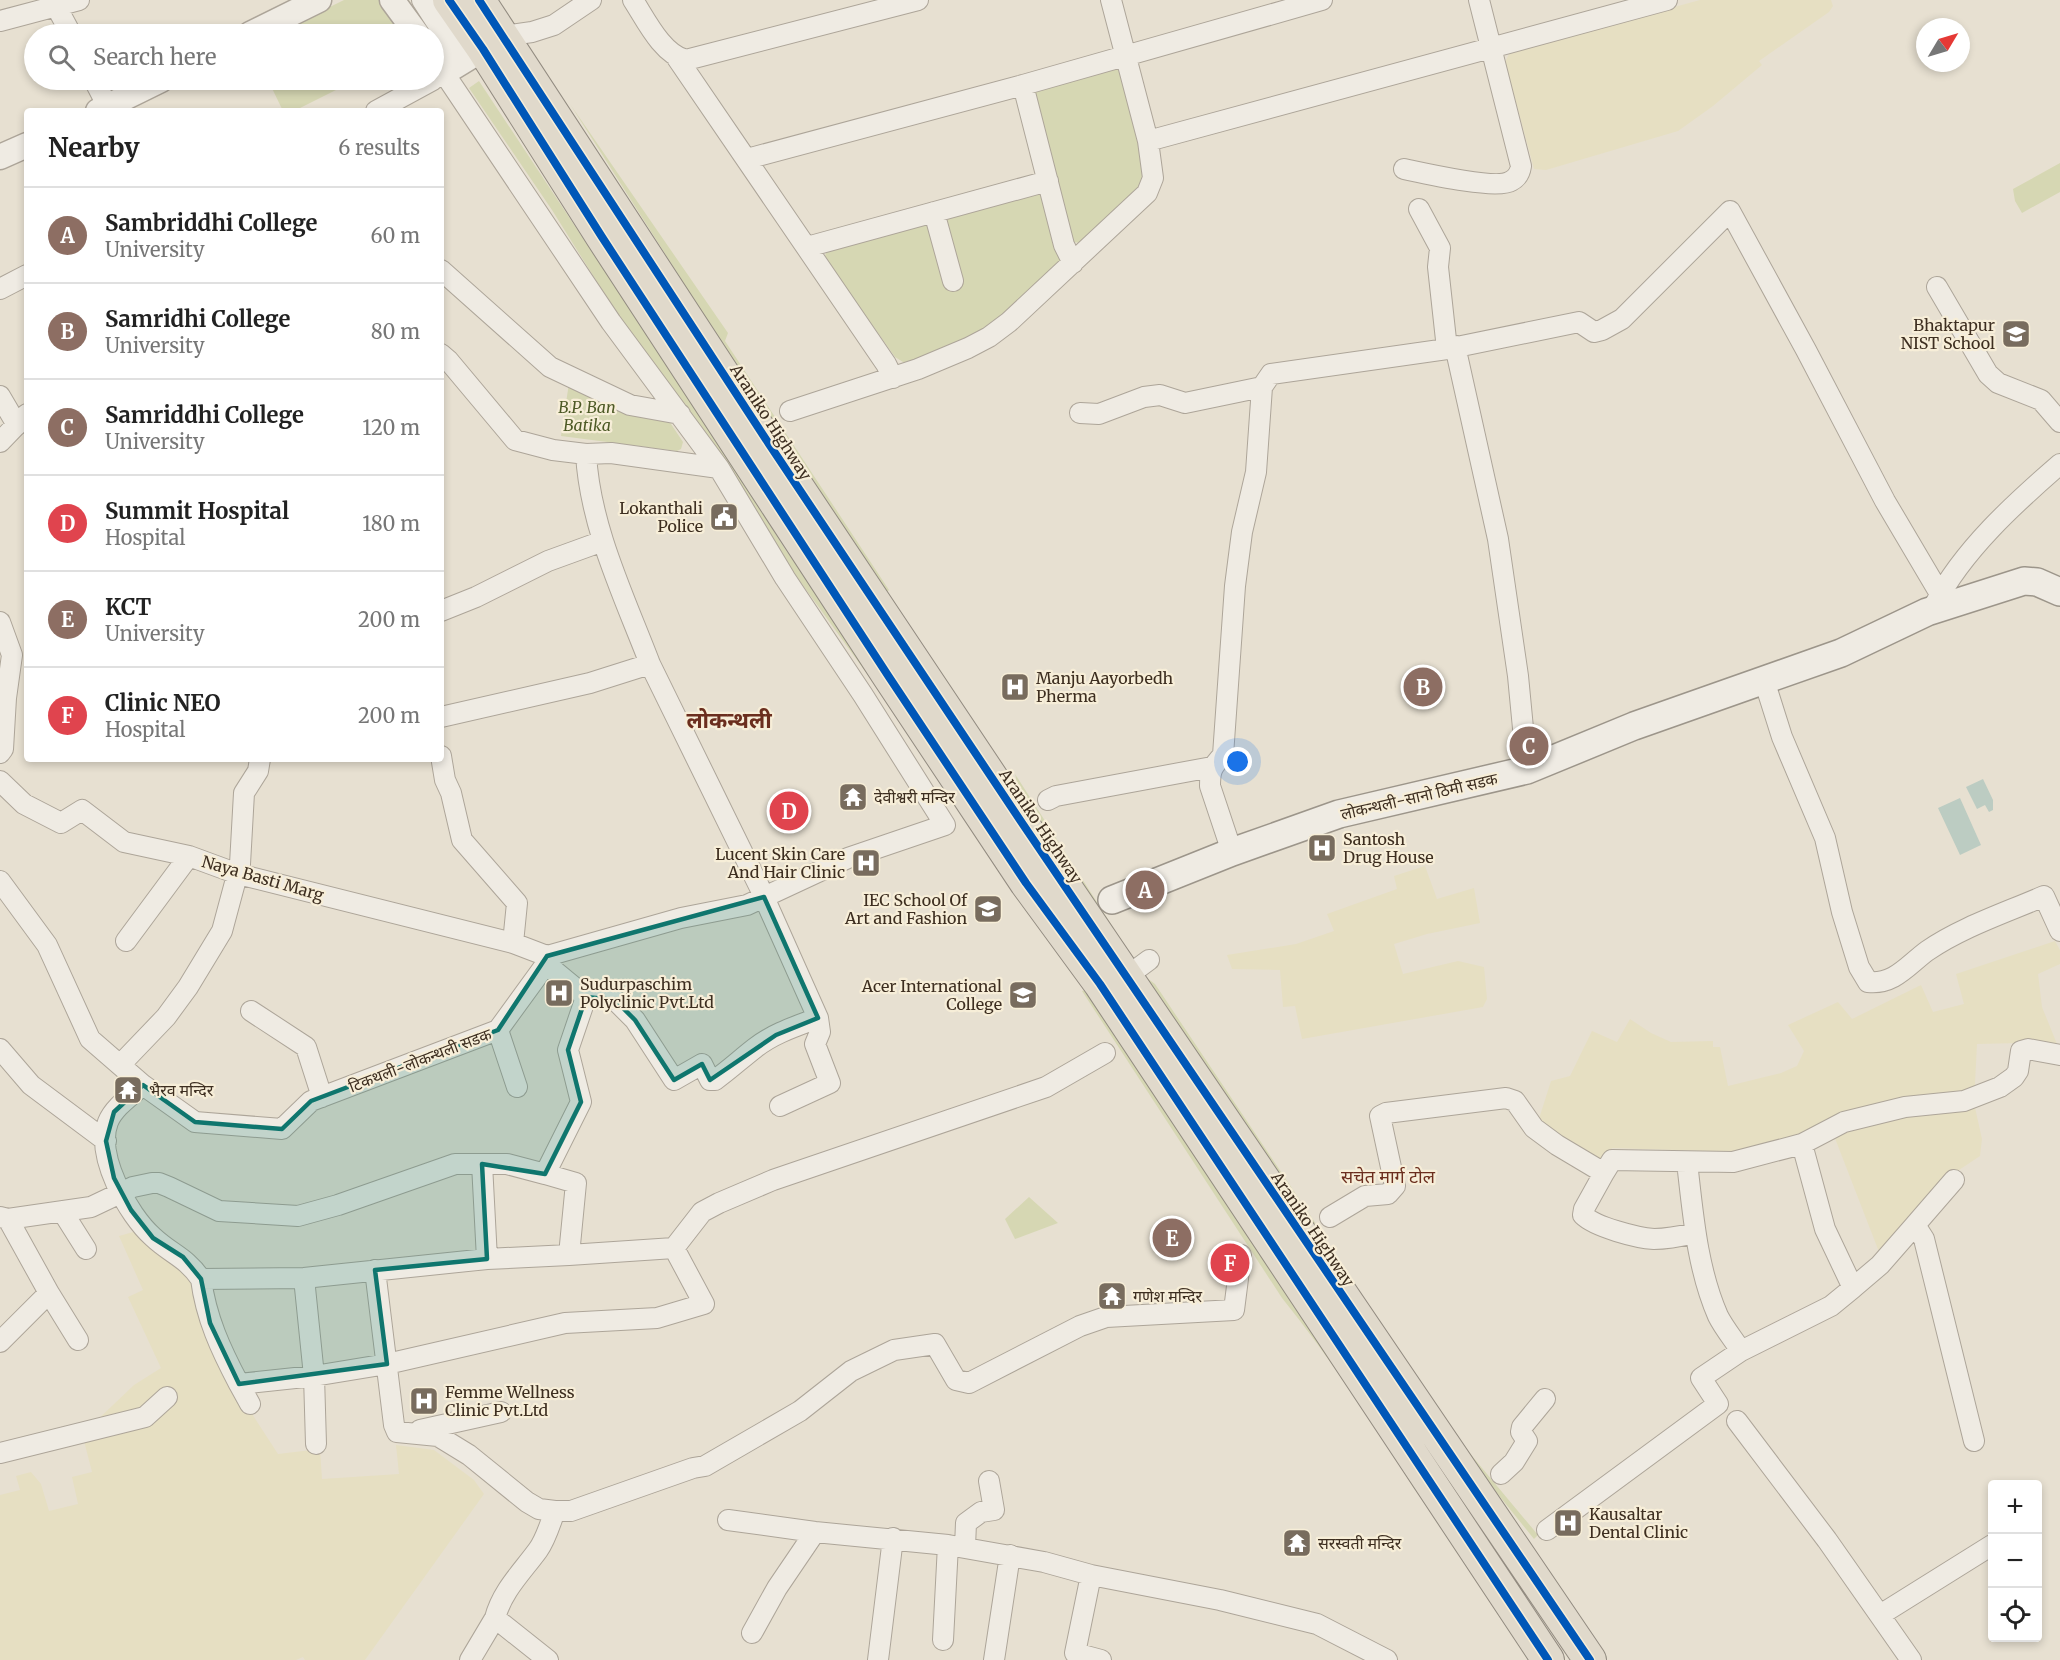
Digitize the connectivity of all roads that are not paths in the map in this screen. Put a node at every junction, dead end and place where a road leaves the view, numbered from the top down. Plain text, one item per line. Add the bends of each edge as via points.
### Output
1 (79, 0) edge
2 (319, 0) edge
3 (392, 0) edge
4 (422, 0) edge
5 (449, 0) edge
6 (479, 0) edge
7 (591, 0) edge
8 (633, 0) edge
9 (918, 0) edge
10 (1111, 0) edge
11 (1322, 0) edge
12 (1479, 0) edge
13 (1666, 0) edge
14 (56, 6) junction
15 (0, 21) edge
16 (66, 24) edge
17 (270, 24) edge
18 (410, 24) edge
19 (435, 24) edge
20 (444, 40) edge
21 (1491, 49) junction
22 (1125, 54) junction
23 (677, 58) junction
24 (456, 62) edge
25 (1023, 85) junction
26 (98, 90) edge
27 (142, 90) edge
28 (410, 90) edge
29 (104, 108) edge
30 (109, 108) edge
31 (381, 108) edge
32 (1148, 141) junction
33 (24, 146) edge
34 (0, 158) edge
35 (747, 159) junction
36 (1404, 169) dead end
37 (1048, 181) junction
38 (1419, 209) dead end
39 (934, 212) junction
40 (807, 247) junction
41 (1073, 263) junction
42 (444, 273) edge
43 (24, 276) edge
44 (953, 281) dead end
45 (1937, 287) dead end
46 (0, 289) edge
47 (1451, 347) junction
48 (444, 357) edge
49 (893, 378) junction
50 (1262, 387) junction
51 (0, 396) edge
52 (790, 411) dead end
53 (1080, 412) dead end
54 (680, 414) junction
55 (22, 419) edge
56 (2060, 422) edge
57 (0, 442) edge
58 (586, 454) junction
59 (2060, 464) edge
60 (719, 468) junction
61 (603, 541) junction
62 (2060, 592) edge
63 (1934, 603) junction
64 (444, 610) edge
65 (0, 622) edge
66 (20, 653) edge
67 (650, 664) junction
68 (1764, 680) junction
69 (444, 716) edge
70 (0, 753) edge
71 (260, 762) edge
72 (442, 762) edge
73 (1212, 767) junction
74 (1527, 770) junction
75 (0, 781) edge
76 (1048, 800) dead end
77 (1232, 852) junction
78 (189, 856) junction
79 (238, 874) junction
80 (0, 881) edge
81 (764, 897) junction
82 (1112, 900) dead end
83 (2060, 930) edge
84 (126, 941) dead end
85 (513, 943) junction
86 (547, 960) junction
87 (1125, 974) junction
88 (586, 997) junction
89 (251, 1011) dead end
90 (818, 1018) junction
91 (498, 1030) junction
92 (0, 1049) edge
93 (1105, 1053) dead end
94 (2060, 1055) edge
95 (120, 1065) junction
96 (143, 1085) junction
97 (517, 1087) dead end
98 (322, 1097) junction
99 (780, 1106) dead end
100 (106, 1141) junction
101 (1802, 1144) junction
102 (1687, 1162) junction
103 (482, 1164) junction
104 (1604, 1173) junction
105 (545, 1174) junction
106 (1954, 1180) dead end
107 (121, 1193) junction
108 (62, 1210) junction
109 (1330, 1217) dead end
110 (4, 1218) edge
111 (1915, 1225) junction
112 (1695, 1233) junction
113 (674, 1248) junction
114 (86, 1249) dead end
115 (1241, 1255) dead end
116 (569, 1256) junction
117 (487, 1259) junction
118 (375, 1270) junction
119 (304, 1278) junction
120 (201, 1279) junction
121 (1853, 1288) junction
122 (50, 1293) junction
123 (78, 1340) dead end
124 (0, 1342) edge
125 (1741, 1351) junction
126 (387, 1364) junction
127 (314, 1376) junction
128 (239, 1384) junction
129 (167, 1397) dead end
130 (1545, 1399) dead end
131 (250, 1404) dead end
132 (501, 1412) dead end
133 (1737, 1421) dead end
134 (403, 1434) junction
135 (1974, 1441) dead end
136 (316, 1444) dead end
137 (0, 1453) edge
138 (1501, 1474) dead end
139 (989, 1481) dead end
140 (555, 1511) junction
141 (728, 1521) dead end
142 (1547, 1530) dead end
143 (814, 1532) junction
144 (893, 1538) junction
145 (956, 1546) junction
146 (1988, 1548) edge
147 (1010, 1555) junction
148 (1091, 1575) junction
149 (1880, 1615) junction
150 (495, 1618) junction
151 (752, 1633) dead end
152 (943, 1640) dead end
153 (1075, 1657) edge
154 (470, 1660) edge
155 (548, 1660) edge
156 (878, 1660) edge
157 (994, 1660) edge
158 (1101, 1660) edge
159 (1387, 1660) edge
160 (1548, 1660) edge
161 (1590, 1660) edge
162 (1911, 1660) edge

1 - 14 street
2 - 17 street
3 - 18 street
4 - 19 street
5 - 24 highway, Araniko Highway
6 - 24 highway, Araniko Highway
7 - 24 street via 554,25
8 - 23 street via 667,51
9 - 23 street via 692,60
10 - 22 street
11 - 22 street
12 - 21 street
13 - 21 street
14 - 15 street
14 - 16 street
20 - 24 street
21 - 32 street
21 - 36 street via 1520,173 1513,181 1489,184
22 - 25 street
22 - 32 street
23 - 35 street
24 - 54 street via 611,322
24 - 87 highway, Araniko Highway via 769,444
25 - 35 street
25 - 37 street
26 - 29 street
27 - 30 street
28 - 31 street
32 - 41 street via 1153,178 1150,187
33 - 34 street
35 - 40 street
37 - 39 street
37 - 41 street via 1064,245
38 - 47 street via 1440,248 1438,267
39 - 40 street
39 - 44 street
40 - 49 street
41 - 49 street via 989,337
42 - 54 street via 550,367 630,405
43 - 46 street
45 - 56 street via 1988,374 1998,383 2041,400
47 - 50 street via 1271,374
47 - 63 street via 1579,322 1594,332 1602,330 1622,319 1730,211 1885,501
47 - 74 street via 1477,440 1498,539
48 - 58 street via 515,440
49 - 52 street
50 - 53 street via 1185,404 1160,395 1099,414
50 - 73 street via 1256,472 1235,586 1223,755
51 - 55 street
54 - 60 street
55 - 57 street
58 - 60 street via 610,453
58 - 61 street via 588,484
59 - 63 street via 2011,506
60 - 81 street via 785,578 945,825 848,858
61 - 64 street via 548,561
61 - 67 street
62 - 63 main road, लोकन्थली-सानो ठिमी सडक via 2024,581
63 - 68 main road, लोकन्थली-सानो ठिमी सडक via 1840,653
65 - 66 street
66 - 70 street via 6,698
67 - 69 street
67 - 81 street
68 - 74 main road, लोकन्थली-सानो ठिमी सडक via 1634,726
68 - 83 street via 1782,736 1825,838 1842,912 1868,982 1879,983 1897,975 1954,935 2044,896
71 - 79 street via 244,793 243,851
72 - 85 street via 462,840 517,903
73 - 76 street
73 - 77 street via 1210,786
74 - 77 main road, लोकन्थली-सानो ठिमी सडक via 1339,814
75 - 78 street, Naya Basti Marg via 24,804 62,823 82,810 124,842
77 - 82 main road, लोकन्थली-सानो ठिमी सडक
78 - 79 street, Naya Basti Marg
78 - 84 street
79 - 85 street, Naya Basti Marg
79 - 95 street via 222,930 188,987 166,1017
80 - 95 street, टिकथली-लोकन्थली सडक via 47,945 90,1039
81 - 86 street
81 - 90 street
85 - 86 street, Naya Basti Marg
86 - 88 street, Naya Basti Marg
86 - 91 street, टिकथली-लोकन्थली सडक
87 - 160 highway, Araniko Highway
87 - 161 highway, Araniko Highway
88 - 90 street via 615,1000 635,1020 674,1080 702,1064 710,1080 715,1080 756,1047
88 - 105 street via 568,1050 581,1102
89 - 98 street via 306,1047
90 - 99 street via 820,1032 815,1044 831,1083
91 - 97 street
91 - 98 street, टिकथली-लोकन्थली सडक
92 - 100 street via 31,1085
93 - 113 street via 1046,1087 773,1180 719,1203 702,1212
94 - 101 street via 2021,1051 2018,1071 2000,1087 1964,1101 1905,1107 1844,1122
95 - 96 street, टिकथली-लोकन्थली सडक
96 - 98 street, टिकथली-लोकन्थली सडक via 195,1122 282,1129 311,1101
96 - 100 street via 114,1112 107,1123
100 - 107 street via 109,1163
101 - 102 street via 1733,1162
101 - 121 street via 1825,1228
102 - 104 street via 1612,1160
102 - 112 street
103 - 105 street via 507,1164
103 - 107 street via 455,1164 298,1216 219,1211 159,1183 143,1184
103 - 117 street
104 - 109 street via 1533,1128 1515,1101 1506,1098 1386,1113 1380,1116 1395,1186 1388,1194 1365,1196
104 - 112 street via 1584,1209 1587,1219 1652,1239
105 - 116 street via 576,1183
106 - 111 street
107 - 108 street via 91,1207
107 - 120 street via 139,1223 153,1238 183,1257
108 - 110 street
108 - 114 street
110 - 122 street
111 - 121 street via 1880,1265
111 - 135 street via 1924,1239
112 - 125 street via 1719,1318
113 - 116 street
113 - 126 street via 704,1304 657,1318 565,1323
115 - 140 street via 1234,1310 1106,1317 1080,1326 969,1383 956,1380 935,1344 894,1350 851,1371 800,1411 705,1466 572,1511
116 - 117 street
117 - 118 street
118 - 119 street
118 - 126 street
119 - 120 street
119 - 127 street
120 - 128 street via 210,1323
121 - 125 street via 1831,1306
122 - 123 street
122 - 124 street
125 - 142 street via 1701,1378 1718,1404
126 - 127 street
126 - 134 street via 394,1425
127 - 128 street
127 - 136 street
128 - 131 street
129 - 137 street via 145,1417
130 - 138 street via 1522,1427 1527,1441
132 - 134 street
133 - 149 street
134 - 140 street via 438,1436 469,1455 527,1502
139 - 145 street via 994,1509 981,1512 966,1523
140 - 150 street via 539,1549 507,1590
141 - 143 street
143 - 144 street
143 - 151 street
144 - 145 street
144 - 156 street
145 - 147 street
145 - 152 street
146 - 149 street
147 - 148 street
147 - 157 street
148 - 153 street
148 - 159 street via 1317,1624
149 - 162 street
150 - 154 street
150 - 155 street
153 - 158 street

